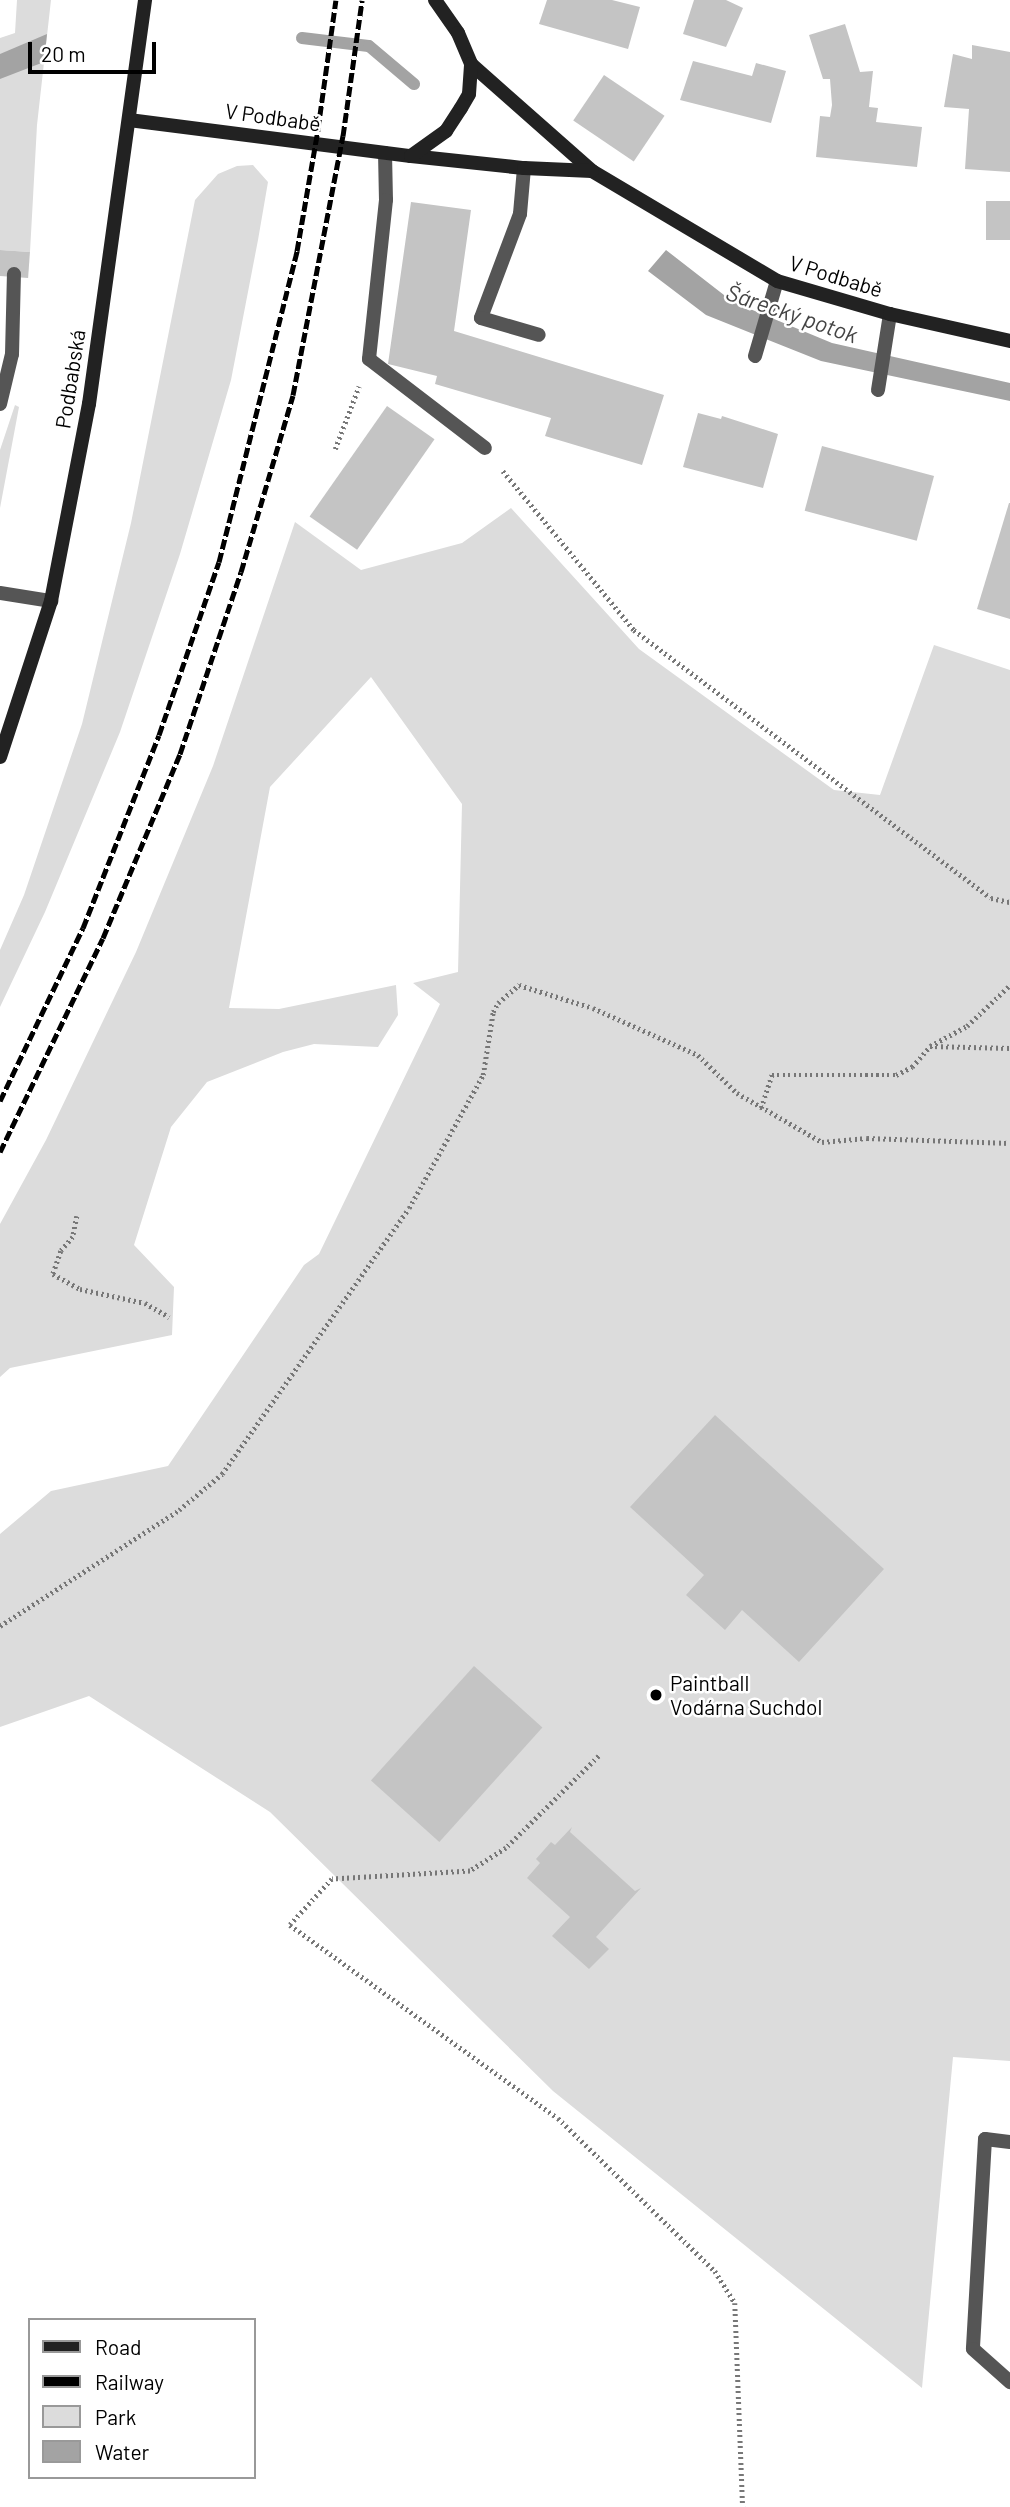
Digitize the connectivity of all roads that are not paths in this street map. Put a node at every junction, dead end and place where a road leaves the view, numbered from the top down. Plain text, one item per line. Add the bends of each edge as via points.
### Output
1 (145, 0) edge
2 (435, 0) edge
3 (471, 64) junction
4 (129, 120) junction
5 (385, 153) junction
6 (411, 156) junction
7 (592, 171) junction
8 (523, 175) junction
9 (14, 274) dead end
10 (777, 281) junction
11 (890, 314) junction
12 (539, 335) dead end
13 (1010, 341) edge
14 (755, 356) dead end
15 (878, 390) dead end
16 (0, 404) edge
17 (485, 448) road end
18 (0, 593) edge
19 (51, 601) junction
20 (0, 757) edge
21 (1010, 2142) edge
22 (1010, 2382) edge

1 - 4 street, Podbabská
2 - 3 street, V Podbabě via 458,33
3 - 6 street via 469,94 446,131
3 - 7 street, V Podbabě
4 - 5 street, V Podbabě
4 - 19 street, Podbabská via 89,404
5 - 6 street, V Podbabě
5 - 17 lane via 386,200 369,359
6 - 8 street, V Podbabě
7 - 8 street, V Podbabě
7 - 10 street, V Podbabě
8 - 12 lane via 520,214 481,318
9 - 16 lane via 12,354
10 - 11 street, V Podbabě
10 - 14 lane
11 - 13 street, V Podbabě
11 - 15 lane
18 - 19 lane
19 - 20 street, Podbabská
21 - 22 lane via 985,2139 973,2349

